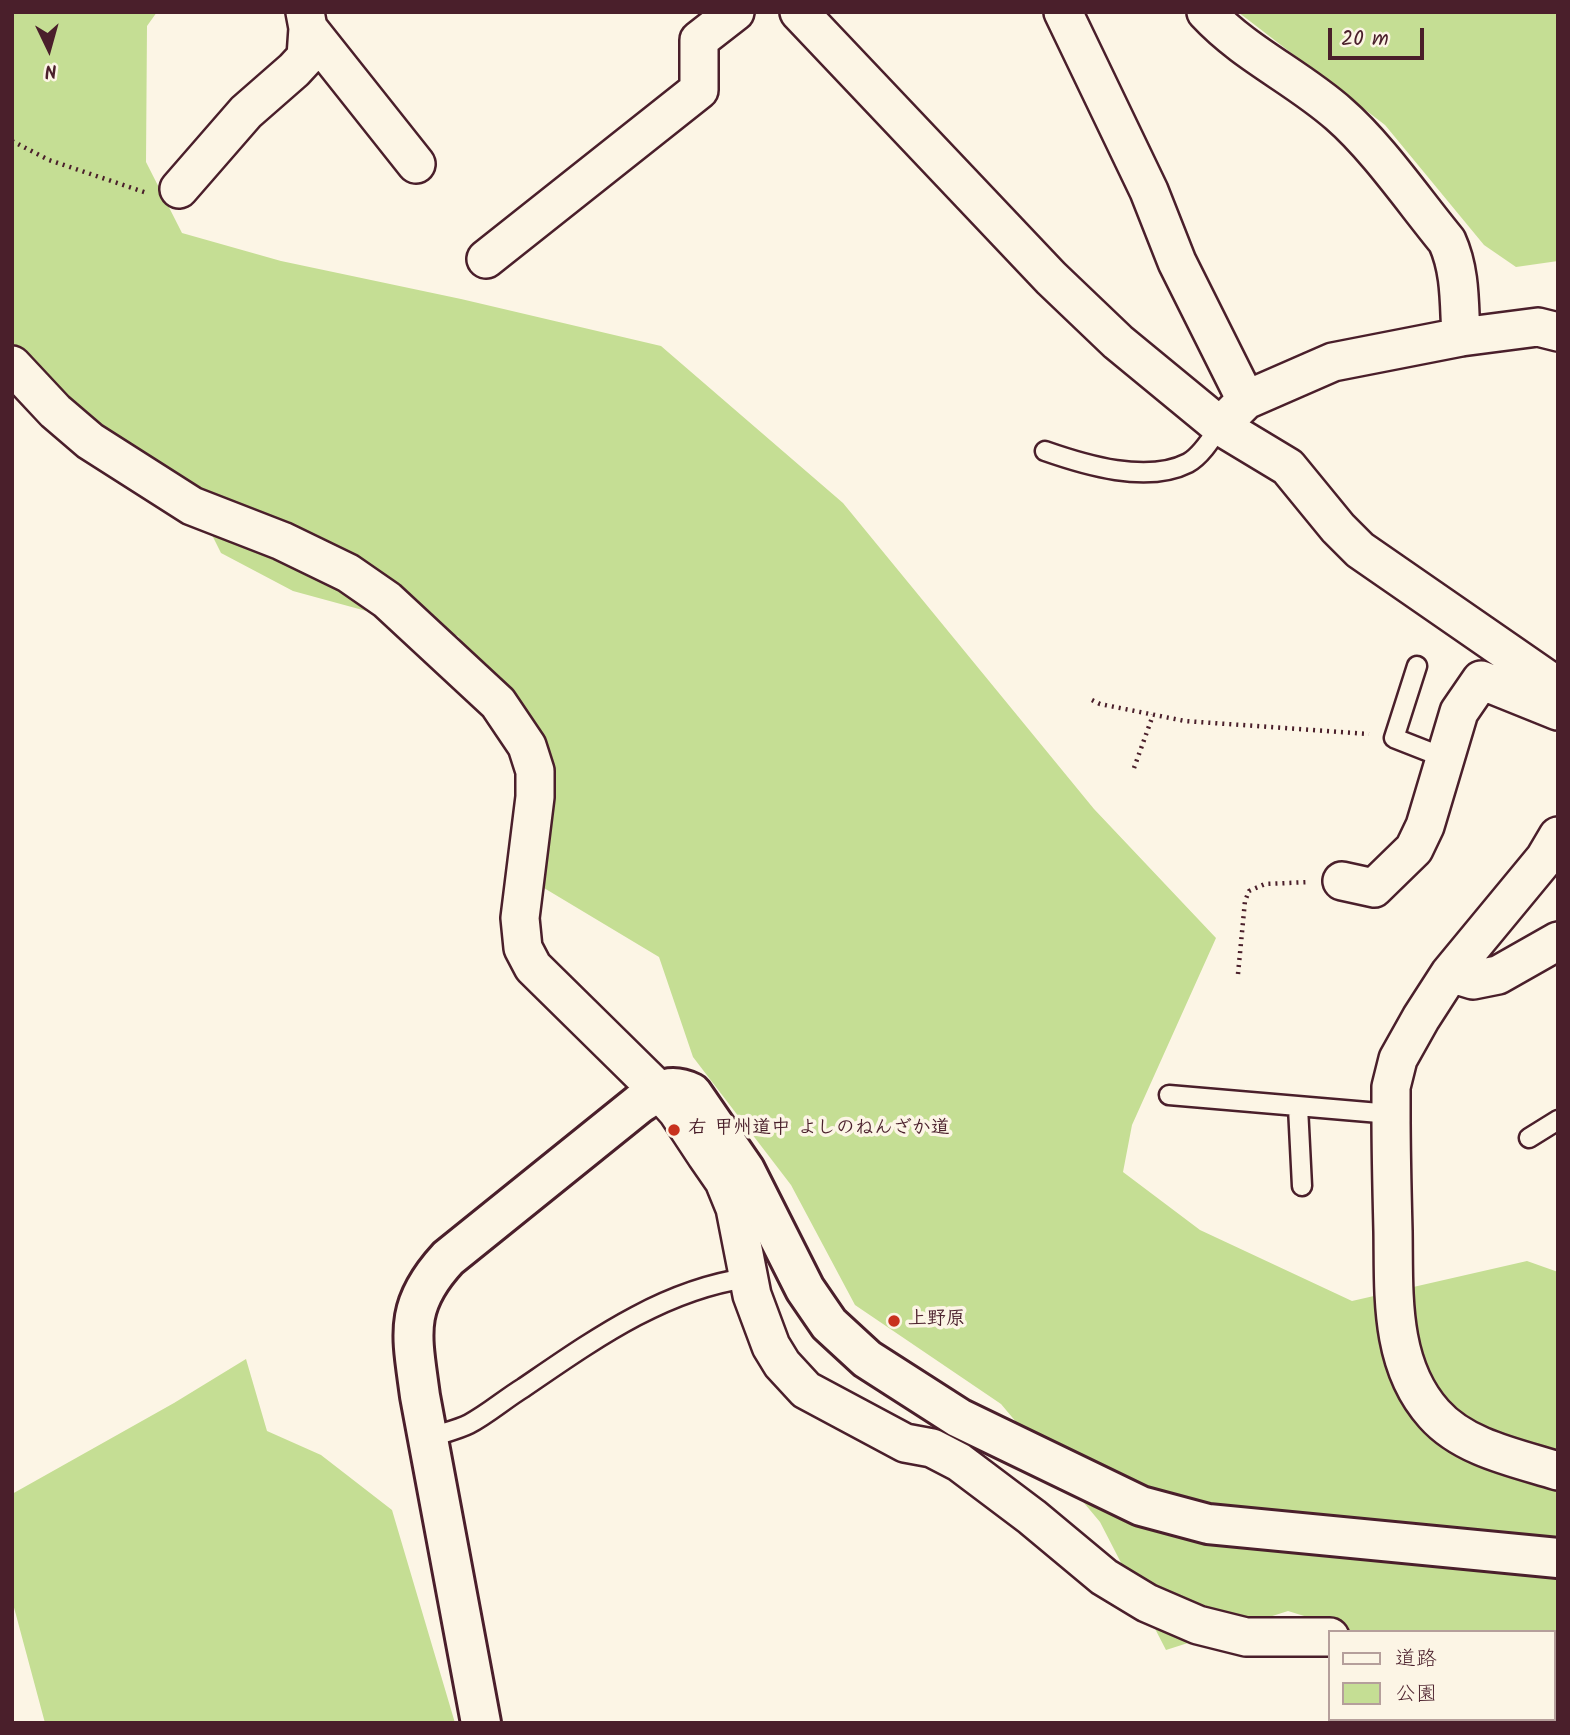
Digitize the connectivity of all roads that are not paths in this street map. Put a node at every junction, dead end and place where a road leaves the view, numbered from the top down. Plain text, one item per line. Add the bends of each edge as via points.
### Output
1 (735, 12) edge
2 (799, 12) edge
3 (1063, 12) edge
4 (1206, 12) edge
5 (306, 20) edge
6 (415, 164) dead end
7 (178, 189) road end
8 (486, 259) dead end
9 (1558, 332) edge
10 (1461, 337) junction
11 (12, 365) edge
12 (1246, 400) junction
13 (1220, 426) junction
14 (1045, 451) dead end
15 (1417, 666) dead end
16 (1558, 687) edge
17 (1558, 711) edge
18 (1445, 758) junction
19 (1558, 836) edge
20 (1342, 881) road end
21 (1558, 941) edge
22 (1450, 973) junction
23 (659, 1091) junction
24 (1169, 1095) dead end
25 (1298, 1107) junction
26 (1391, 1114) junction
27 (1558, 1120) edge
28 (1529, 1138) dead end
29 (1302, 1186) dead end
30 (747, 1278) junction
31 (429, 1438) junction
32 (1558, 1471) edge
33 (1558, 1558) edge
34 (1328, 1637) edge
35 (481, 1723) edge

1 - 8 street via 699,40 699,90 673,130 575,207
2 - 13 street via 1051,278 1118,342
3 - 12 street via 1127,143 1177,262
4 - 10 street via 1227,34 1338,113 1447,241 1458,274
5 - 6 street
5 - 7 street via 306,57 246,112
9 - 10 street via 1538,327
10 - 12 street via 1333,362
11 - 23 street via 90,441 192,506 282,541 387,600 498,703 527,746 535,771 520,919 523,948 533,967
12 - 13 street
13 - 14 lane via 1189,463 1150,473 1088,466
13 - 16 street via 1288,467 1360,550
15 - 18 lane via 1394,738
17 - 18 street via 1481,680 1459,712
18 - 20 street via 1414,849 1374,888
19 - 22 street
21 - 22 street via 1498,975 1473,980
22 - 26 street via 1398,1059
23 - 30 street via 692,1133 730,1195
23 - 31 street via 448,1258 421,1293 413,1328 414,1354
23 - 33 street via 678,1087 692,1093 712,1119 829,1324 867,1359 960,1418 1142,1506 1208,1524
24 - 25 lane
25 - 26 lane
25 - 29 lane
26 - 32 street via 1394,1300 1405,1365 1434,1415 1455,1431 1486,1448
27 - 28 lane
30 - 31 lane via 679,1295 639,1313 468,1424
30 - 34 street via 771,1346 806,1390 905,1443 932,1448 959,1462 1123,1591 1183,1619 1247,1637
31 - 35 street

